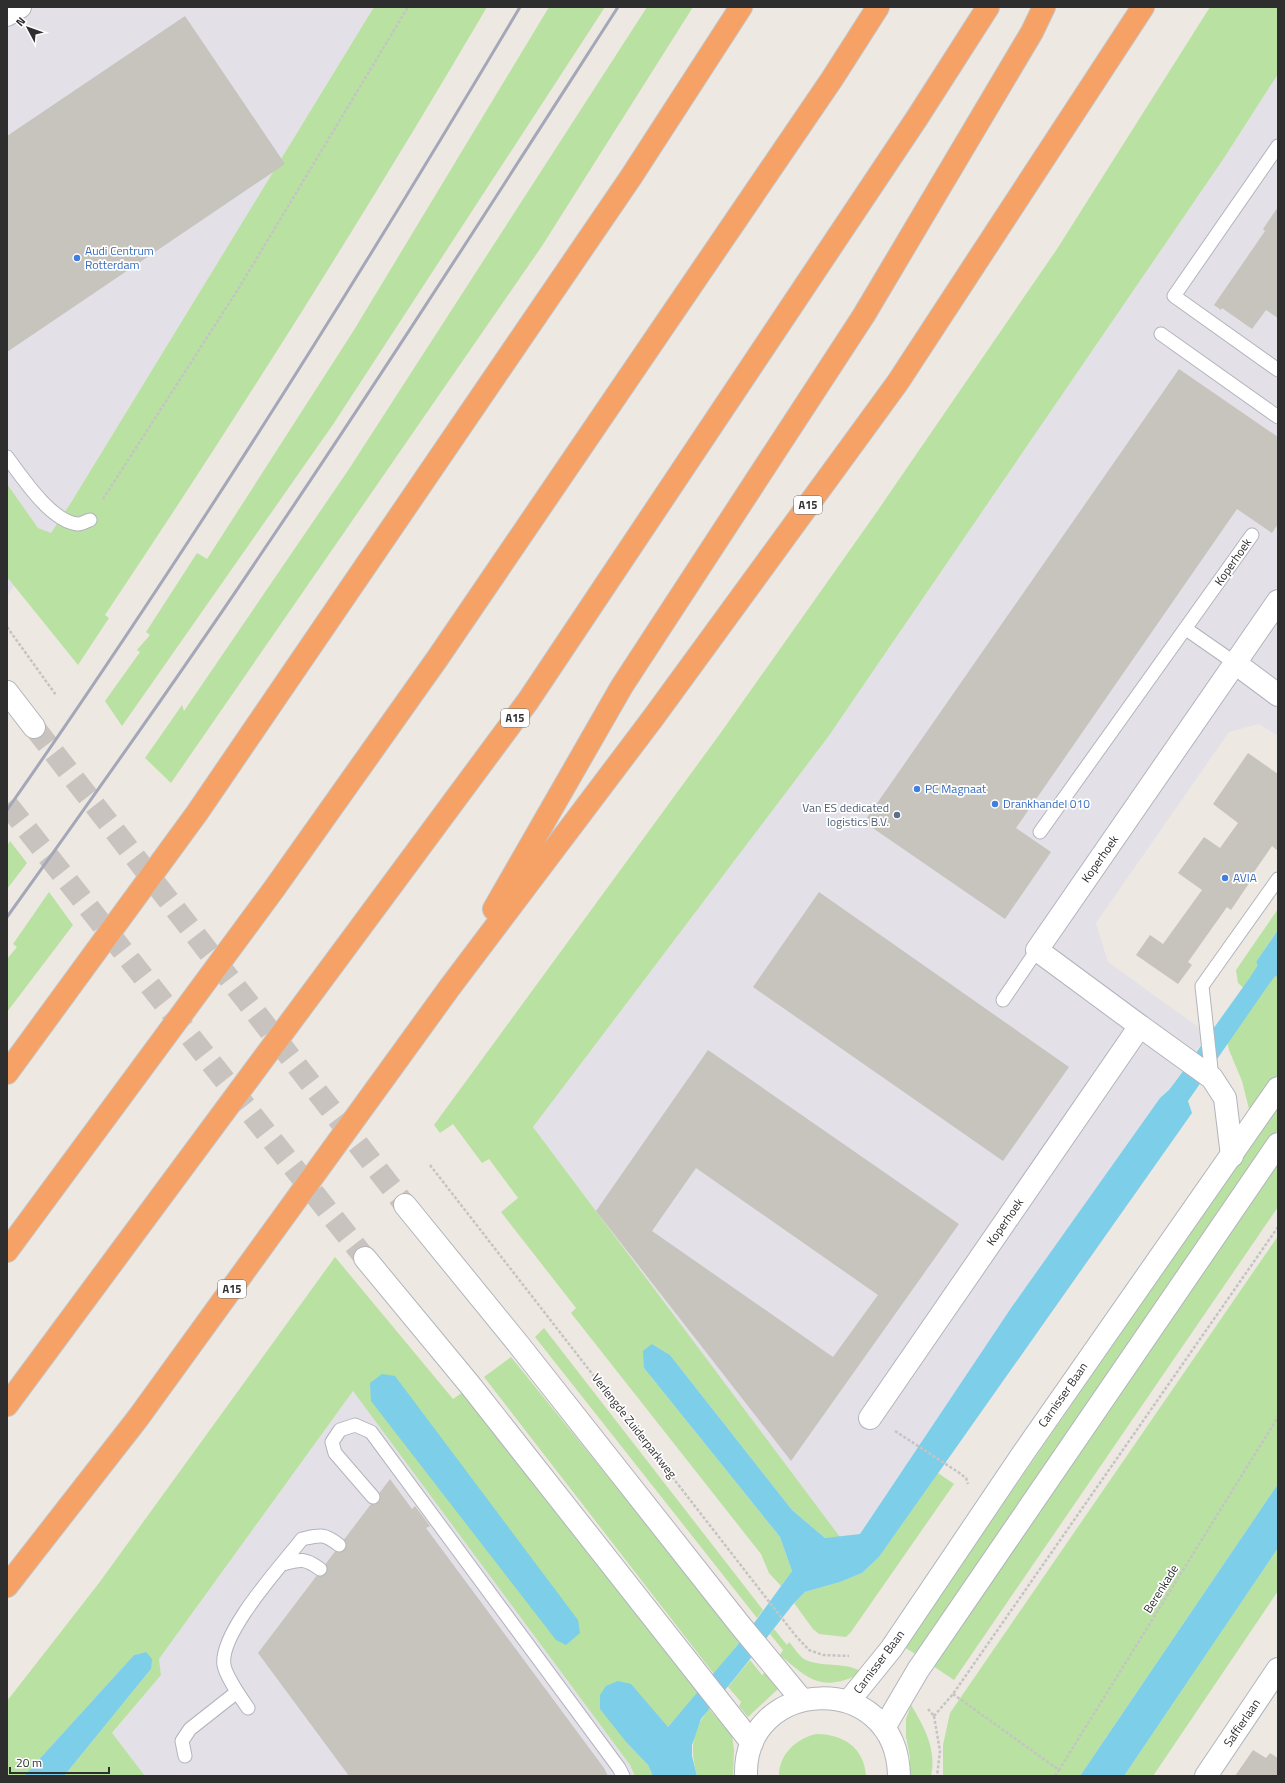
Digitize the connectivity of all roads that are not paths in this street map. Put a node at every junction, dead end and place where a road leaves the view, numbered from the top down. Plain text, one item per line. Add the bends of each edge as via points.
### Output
1 (20, 7) edge
2 (741, 7) edge
3 (878, 7) edge
4 (988, 7) edge
5 (1044, 7) edge
6 (1143, 7) edge
7 (7, 15) edge
8 (1278, 146) edge
9 (1160, 334) dead end
10 (1278, 370) edge
11 (1278, 417) edge
12 (7, 457) edge
13 (90, 520) road end
14 (1252, 535) dead end
15 (1278, 601) edge
16 (1186, 629) junction
17 (1235, 663) junction
18 (7, 692) edge
19 (1278, 695) edge
20 (34, 727) tunnel mouth
21 (1040, 832) dead end
22 (1278, 879) edge
23 (1037, 950) junction
24 (450, 987) junction
25 (1003, 1000) dead end
26 (1140, 1026) junction
27 (7, 1073) edge
28 (1212, 1078) junction
29 (1278, 1088) edge
30 (1278, 1144) edge
31 (1232, 1156) junction
32 (405, 1204) tunnel mouth
33 (7, 1252) edge
34 (365, 1258) tunnel mouth
35 (7, 1404) edge
36 (870, 1418) dead end
37 (373, 1496) dead end
38 (339, 1545) dead end
39 (283, 1564) junction
40 (320, 1570) dead end
41 (7, 1586) edge
42 (1278, 1669) edge
43 (237, 1692) junction
44 (802, 1700) junction
45 (848, 1702) junction
46 (248, 1708) dead end
47 (884, 1728) junction
48 (752, 1743) junction
49 (185, 1756) dead end
50 (623, 1776) edge
51 (746, 1776) edge
52 (899, 1776) edge
53 (1206, 1776) edge

1 - 7 main road
2 - 27 highway via 626,183 197,814
3 - 33 highway via 832,79 437,659 274,889
4 - 35 highway, A15 via 918,118 528,701
5 - 24 highway, A15 via 1032,32 864,315 622,686
6 - 24 highway, A15 via 898,382 653,718
8 - 10 lane via 1174,296
9 - 11 lane
12 - 13 lane via 52,512 79,524
14 - 16 lane, Koperhoek
15 - 17 main road, Koperhoek
16 - 17 lane
16 - 21 lane, Koperhoek
17 - 19 main road
17 - 23 main road, Koperhoek
18 - 20 main road
22 - 28 lane via 1202,986
23 - 25 lane
23 - 26 main road
24 - 41 highway, A15 via 138,1418
26 - 28 main road
26 - 36 main road, Koperhoek
28 - 31 main road via 1225,1098
29 - 31 main road, Carnisser Baan
30 - 47 main road via 918,1670
31 - 45 main road, Carnisser Baan via 1024,1452 891,1650
32 - 44 main road
34 - 48 main road via 470,1385
37 - 50 lane via 335,1453 332,1442 340,1430 355,1425 371,1432
38 - 39 lane via 328,1536 302,1539
39 - 40 lane via 296,1560 309,1561
39 - 43 lane via 239,1620 227,1644 224,1665
42 - 53 main road, Saffierlaan
43 - 46 lane
43 - 49 lane via 190,1729 182,1742
44 - 45 main road via 820,1697
44 - 48 main road via 772,1716
45 - 47 main road via 868,1712
47 - 52 main road via 896,1750
48 - 51 main road via 747,1756

